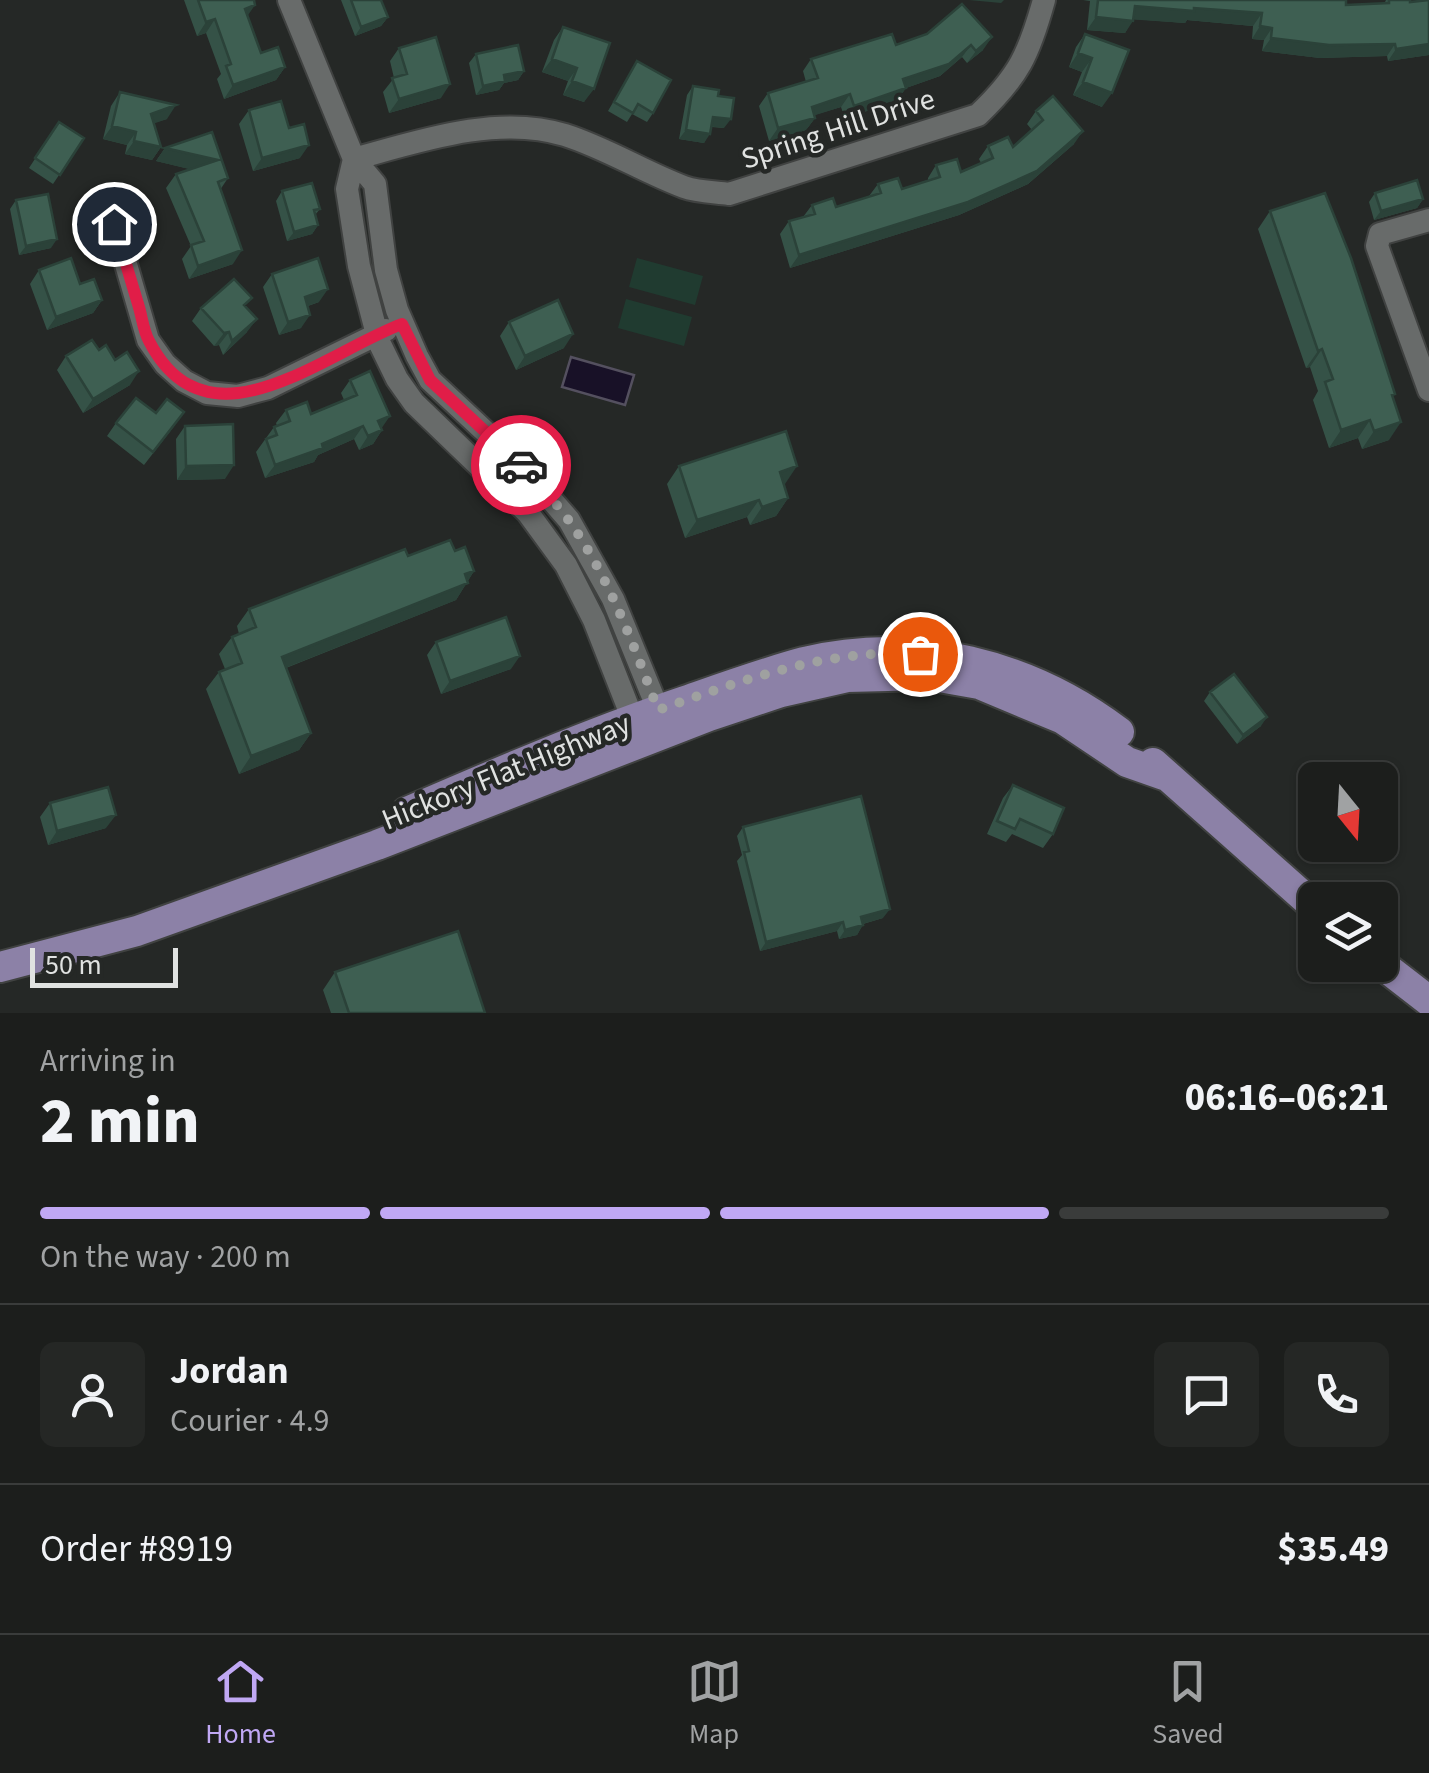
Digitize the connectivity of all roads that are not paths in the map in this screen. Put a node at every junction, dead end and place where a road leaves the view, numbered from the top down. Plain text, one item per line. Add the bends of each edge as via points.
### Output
1 (288, 0) edge
2 (1044, 0) edge
3 (354, 158) junction
4 (1429, 220) edge
5 (114, 224) dead end
6 (402, 324) junction
7 (376, 334) junction
8 (1429, 390) edge
9 (650, 726) junction
10 (1298, 892) edge
11 (0, 967) edge
12 (1398, 977) edge
13 (1429, 1001) edge

1 - 3 street
2 - 3 street, Spring Hill Drive via 1010,85 978,115 729,194 688,188 562,134 524,130 487,129
3 - 6 street via 375,184 386,270
3 - 7 street via 348,189
4 - 8 street via 1380,234 1378,246
5 - 7 street via 148,340 165,364 207,393 238,396 268,388
6 - 7 street
6 - 9 street via 430,380 568,520 613,598
7 - 9 street via 414,403 528,513 566,565
9 - 10 main road, Hickory Flat Highway via 877,674 978,684 1035,705 1127,762 1164,775
9 - 11 main road, Hickory Flat Highway via 377,845 112,939
12 - 13 main road

